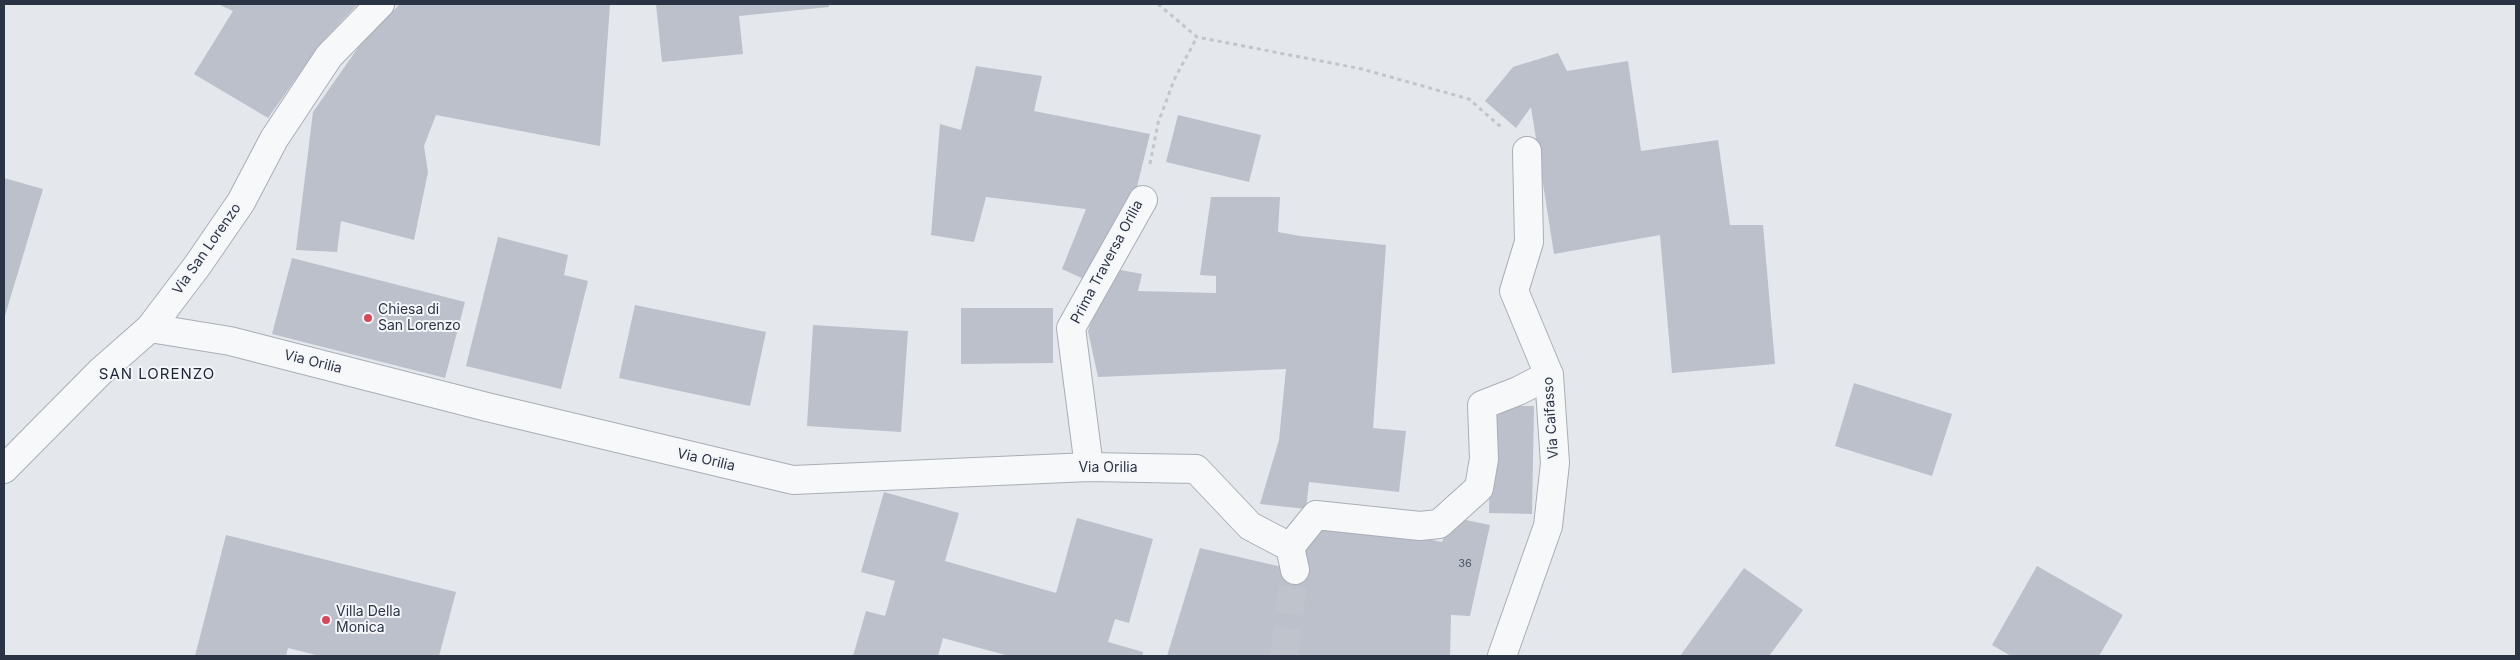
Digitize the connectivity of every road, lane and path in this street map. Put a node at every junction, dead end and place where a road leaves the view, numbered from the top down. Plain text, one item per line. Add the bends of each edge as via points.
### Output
1 (380, 4) edge
2 (1158, 4) edge
3 (1197, 37) junction
4 (1527, 151) joint
5 (1142, 200) joint
6 (150, 328) junction
7 (1549, 375) junction
8 (1089, 466) junction
9 (4, 469) edge
10 (1502, 656) edge

1 - 6 street, Via San Lorenzo via 329,56 274,139 241,202
2 - 3 path
3 - 4 path via 1362,69 1469,99
3 - 5 path, Prima Traversa Orilia via 1174,80 1158,122
4 - 7 street, Via Caifasso via 1529,242 1514,291
5 - 8 street, Prima Traversa Orilia via 1071,328
6 - 8 street, Via Orilia via 230,341 497,410 793,480
6 - 9 street, Via San Lorenzo via 100,372
7 - 8 street, Via Orilia via 1518,392 1482,405 1484,459 1479,488 1439,524 1420,526 1316,514 1293,558 1250,526 1196,469
7 - 10 street, Via Caifasso via 1554,463 1548,526

